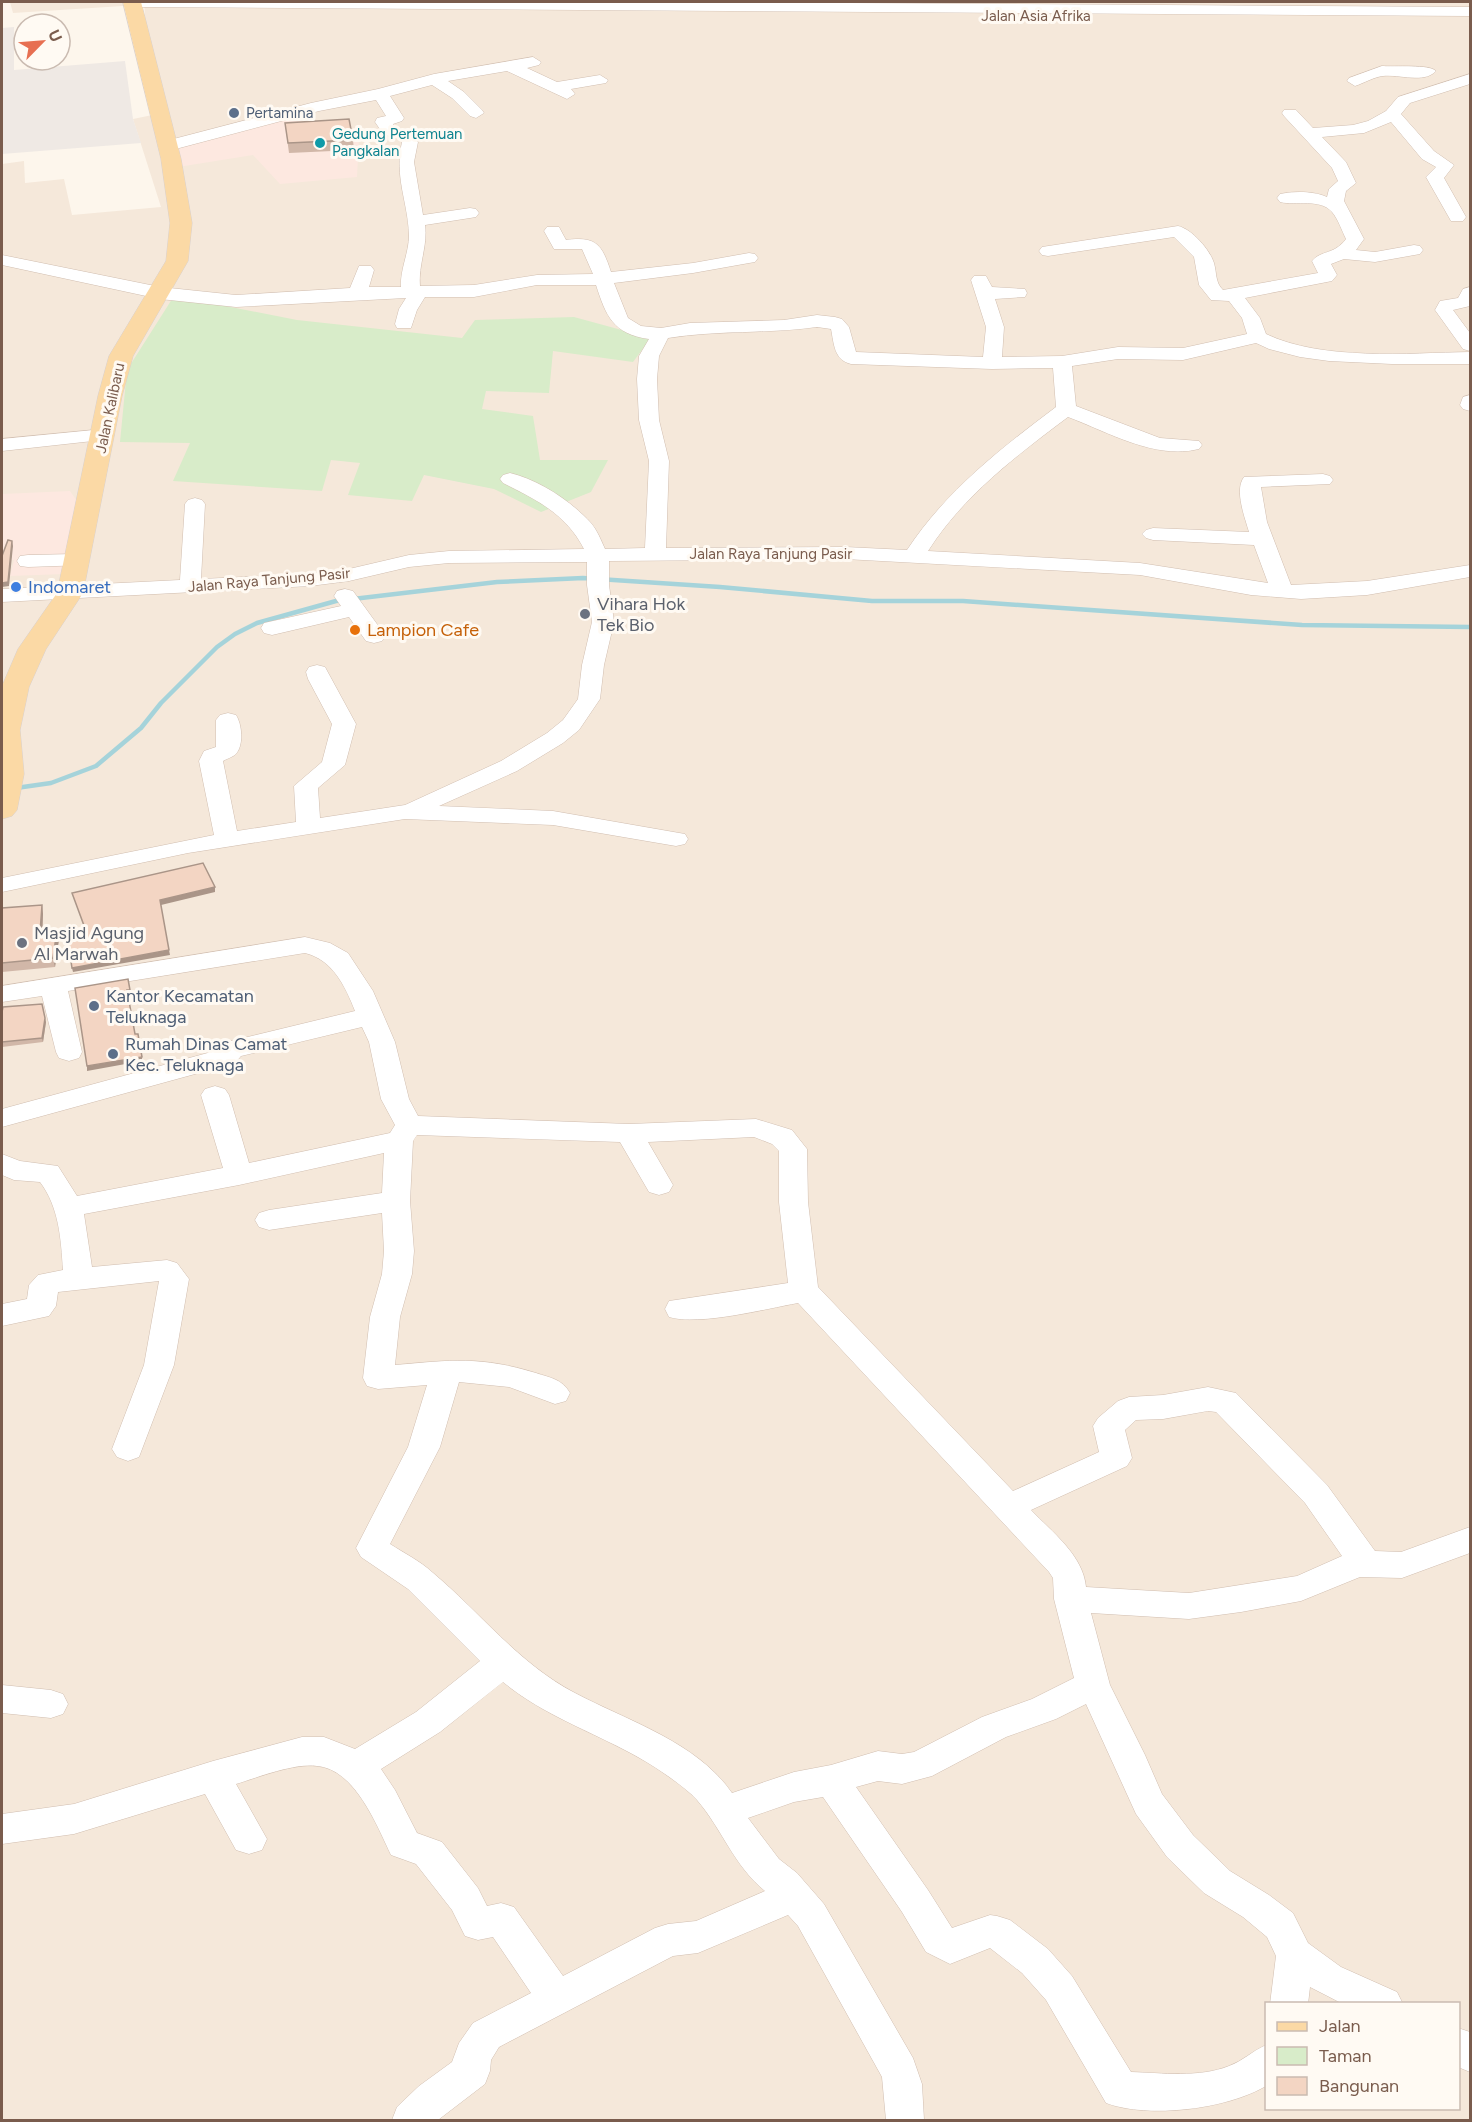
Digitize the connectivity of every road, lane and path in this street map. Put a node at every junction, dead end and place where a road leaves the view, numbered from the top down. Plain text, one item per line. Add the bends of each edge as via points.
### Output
1 (136, 12) edge
2 (1470, 12) edge
3 (170, 18) dead end
4 (1470, 20) edge
5 (1410, 56) dead end
6 (533, 62) dead end
7 (508, 66) junction
8 (1428, 71) junction
9 (434, 79) junction
10 (1470, 79) edge
11 (600, 80) dead end
12 (1355, 81) dead end
13 (1450, 84) junction
14 (380, 94) junction
15 (476, 113) dead end
16 (1290, 113) dead end
17 (1394, 114) junction
18 (390, 131) dead end
19 (1309, 133) junction
20 (410, 142) dead end
21 (168, 146) junction
22 (1286, 198) dead end
23 (1337, 207) junction
24 (470, 213) dead end
25 (1457, 217) dead end
26 (415, 220) junction
27 (553, 231) dead end
28 (1048, 250) dead end
29 (1414, 250) dead end
30 (1344, 254) junction
31 (749, 258) dead end
32 (2, 260) edge
33 (365, 270) dead end
34 (605, 286) junction
35 (414, 292) junction
36 (1470, 292) edge
37 (160, 293) junction
38 (358, 293) junction
39 (1018, 293) dead end
40 (1234, 296) junction
41 (404, 324) dead end
42 (662, 334) junction
43 (1258, 337) junction
44 (1470, 345) edge
45 (1470, 358) edge
46 (1062, 362) junction
47 (992, 363) junction
48 (1470, 401) edge
49 (1470, 405) edge
50 (1066, 409) junction
51 (104, 435) junction
52 (2, 445) edge
53 (1192, 445) dead end
54 (510, 479) dead end
55 (1323, 480) dead end
56 (195, 504) dead end
57 (1262, 539) junction
58 (655, 555) junction
59 (913, 557) junction
60 (598, 558) junction
61 (77, 560) junction
62 (28, 561) dead end
63 (1140, 568) junction
64 (1470, 571) edge
65 (190, 587) junction
66 (1282, 590) junction
67 (70, 593) junction
68 (2, 595) edge
69 (344, 595) junction
70 (272, 628) dead end
71 (374, 636) dead end
72 (317, 672) dead end
73 (228, 720) dead end
74 (4, 790) edge
75 (405, 812) junction
76 (308, 826) junction
77 (676, 839) dead end
78 (227, 840) junction
79 (2, 885) edge
80 (53, 985) junction
81 (2, 994) edge
82 (371, 1016) junction
83 (69, 1052) dead end
84 (215, 1095) dead end
85 (2, 1118) edge
86 (404, 1132) junction
87 (629, 1133) junction
88 (2, 1163) edge
89 (239, 1175) junction
90 (659, 1185) dead end
91 (396, 1201) junction
92 (69, 1207) junction
93 (268, 1220) dead end
94 (78, 1278) junction
95 (804, 1291) junction
96 (680, 1309) dead end
97 (2, 1315) edge
98 (446, 1373) junction
99 (555, 1393) dead end
100 (128, 1449) dead end
101 (1008, 1508) junction
102 (1470, 1540) edge
103 (1366, 1564) junction
104 (1071, 1599) junction
105 (502, 1662) junction
106 (1093, 1685) junction
107 (2, 1699) edge
108 (51, 1704) dead end
109 (354, 1768) junction
110 (213, 1776) junction
111 (831, 1780) junction
112 (725, 1811) junction
113 (2, 1829) edge
114 (249, 1839) dead end
115 (794, 1895) junction
116 (1295, 1955) junction
117 (557, 1999) junction
118 (1289, 2002) edge
119 (1380, 2002) edge
120 (1265, 2064) edge
121 (411, 2121) edge
122 (905, 2121) edge

1 - 2 street, Jalan Asia Afrika via 152,2
1 - 21 main road, Jalan Kalibaru
3 - 4 street, Jalan Asia Afrika via 276,9
5 - 8 street
6 - 7 street
7 - 9 street
7 - 11 street via 561,91
8 - 12 street via 1382,71
8 - 13 street
9 - 14 street
9 - 15 street
10 - 13 street
13 - 17 street via 1404,100
14 - 18 street via 396,118 382,122
14 - 21 street via 317,106
16 - 19 street
17 - 19 street via 1361,128
17 - 25 street via 1428,154 1446,165 1436,177
19 - 23 street via 1346,176 1347,183 1337,192
20 - 26 street via 406,162
21 - 37 main road, Jalan Kalibaru via 180,223 177,261
22 - 23 street via 1316,198
23 - 30 street via 1355,237
24 - 26 street
26 - 35 street via 417,237 410,276
27 - 34 street via 560,245 591,246
28 - 40 street via 1178,231 1202,255 1210,288 1218,296
29 - 30 street via 1375,257
30 - 40 street via 1321,261 1329,275 1326,277
31 - 34 street via 693,268 696,281 692,283
32 - 37 street
33 - 38 street
34 - 35 street via 537,280 482,291
34 - 42 street via 626,327
35 - 38 street
35 - 41 street via 415,300
36 - 44 street via 1466,301 1447,304 1444,310
37 - 38 street via 236,301
37 - 51 main road, Jalan Kalibaru via 121,356
39 - 47 street via 982,286 995,327
40 - 43 street via 1251,318
42 - 47 street via 828,321 840,327 849,357
42 - 58 street via 649,356 647,379 649,420 659,461
43 - 45 street via 1275,346 1299,351
43 - 46 street via 1183,354 1118,352
46 - 47 street
46 - 50 street
48 - 49 street
50 - 53 street via 1157,444
50 - 59 street via 973,484 926,534
51 - 52 street
51 - 61 main road, Jalan Kalibaru
54 - 60 street via 562,508 584,528
55 - 57 street via 1251,481
56 - 65 street
57 - 63 street via 1156,526
57 - 66 street
58 - 59 street, Jalan Raya Tanjung Pasir via 845,553
58 - 60 street, Jalan Raya Tanjung Pasir
59 - 63 street, Jalan Raya Tanjung Pasir
60 - 69 street, Jalan Raya Tanjung Pasir via 449,557 409,561
60 - 75 street via 603,622 589,699 571,724 509,766
61 - 62 street
61 - 67 main road, Jalan Kalibaru
63 - 66 street, Jalan Raya Tanjung Pasir
64 - 66 street, Jalan Raya Tanjung Pasir via 1367,588
65 - 67 street, Jalan Raya Tanjung Pasir
65 - 69 street, Jalan Raya Tanjung Pasir
67 - 68 street, Jalan Raya Tanjung Pasir
67 - 74 main road, Jalan Kalibaru via 32,649 15,687 6,730
69 - 70 street
69 - 71 street
72 - 76 street via 327,697 345,724 333,765 306,786
73 - 78 street via 229,744 226,751 212,756 211,761
75 - 76 street
75 - 77 street via 552,818
76 - 78 street
78 - 79 street
80 - 81 street
80 - 82 street via 305,945 339,959
80 - 83 street
82 - 85 street via 232,1049 225,1057
82 - 86 street via 382,1042
84 - 89 street
86 - 87 street
86 - 89 street
86 - 91 street
87 - 90 street
87 - 95 street via 756,1128 782,1137 793,1149
88 - 92 street via 14,1170 48,1173
89 - 92 street
91 - 93 street
91 - 98 street via 397,1274 385,1317 378,1378
92 - 94 street
94 - 97 street via 46,1283 40,1306 33,1311
94 - 100 street via 167,1270 174,1279 159,1365
95 - 96 street
95 - 101 street
98 - 99 street via 462,1370 509,1376
98 - 105 street via 424,1447 372,1548 420,1580
101 - 103 street via 1116,1458 1109,1426 1129,1409 1208,1399 1225,1401 1316,1494
101 - 104 street via 1061,1563 1069,1576
102 - 103 street via 1402,1565
103 - 104 street via 1349,1566 1301,1587 1199,1604
104 - 106 street
105 - 109 street via 428,1722
105 - 112 street via 562,1703 677,1763 709,1789
106 - 111 street via 994,1727 920,1766 878,1766
106 - 116 street via 1148,1803 1180,1846 1217,1882 1280,1925
107 - 108 street
109 - 110 street via 312,1750
109 - 117 street via 376,1786 404,1844 429,1853 465,1899 478,1924 501,1919
110 - 113 street via 73,1819
110 - 114 street
111 - 112 street via 794,1787
111 - 120 street via 939,1940 950,1947 990,1931 997,1932 1035,1961 1059,1988 1120,2090 1206,2091 1257,2073
112 - 115 street via 766,1870
115 - 117 street via 698,1937 668,1940
115 - 122 street via 811,1915 899,2071
116 - 118 street
116 - 119 street via 1328,1979
117 - 121 street via 486,2035 472,2055 471,2071

